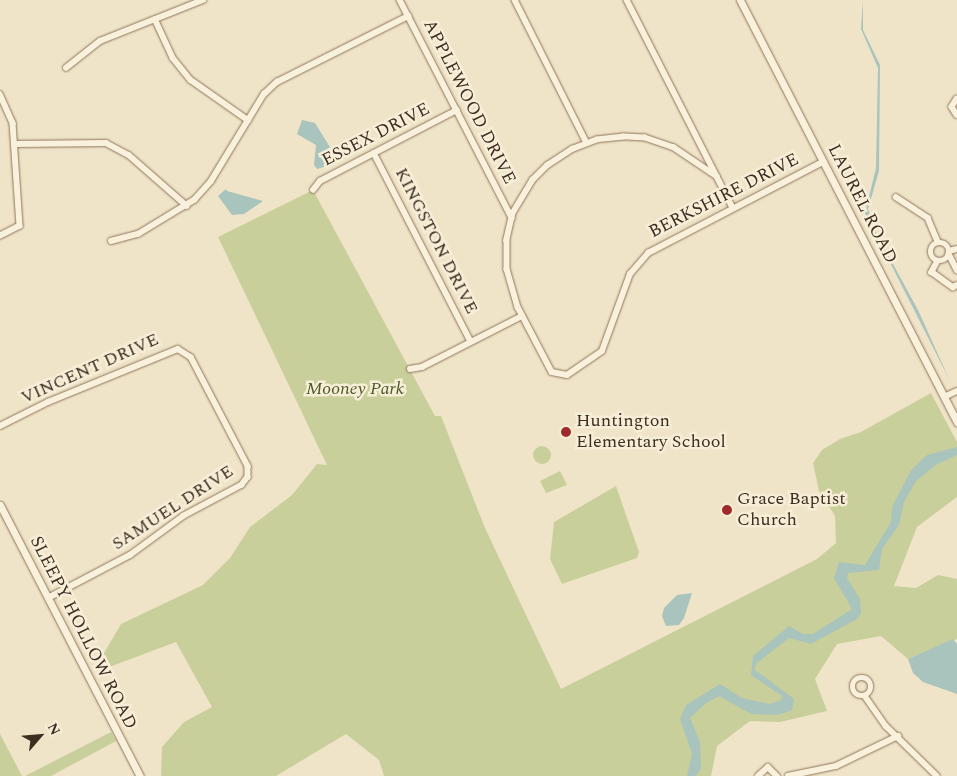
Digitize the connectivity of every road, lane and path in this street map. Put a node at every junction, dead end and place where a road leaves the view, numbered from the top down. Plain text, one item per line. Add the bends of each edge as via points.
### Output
1 (203, 0) edge
2 (400, 0) edge
3 (515, 0) edge
4 (628, 0) edge
5 (740, 0) edge
6 (408, 16) junction
7 (155, 19) junction
8 (66, 68) dead end
9 (1, 96) edge
10 (957, 99) edge
11 (456, 110) junction
12 (957, 116) edge
13 (248, 120) junction
14 (587, 143) junction
15 (15, 144) junction
16 (374, 153) junction
17 (823, 162) junction
18 (717, 177) junction
19 (313, 190) dead end
20 (896, 197) dead end
21 (187, 206) junction
22 (734, 208) junction
23 (512, 218) junction
24 (0, 236) edge
25 (111, 241) dead end
26 (938, 242) junction
27 (957, 249) edge
28 (949, 253) junction
29 (938, 261) junction
30 (957, 270) edge
31 (957, 285) edge
32 (522, 316) junction
33 (471, 342) junction
34 (410, 368) dead end
35 (957, 391) edge
36 (944, 398) junction
37 (219, 410) joint
38 (957, 422) edge
39 (0, 426) edge
40 (0, 504) edge
41 (48, 598) junction
42 (865, 696) dead end
43 (898, 736) junction
44 (140, 776) edge
45 (758, 776) edge
46 (777, 776) edge
47 (788, 776) edge
48 (938, 776) edge

1 - 7 street
2 - 6 street, APPLEWOOD DRIVE
3 - 14 street
4 - 18 street
5 - 17 street, LAUREL ROAD
6 - 11 street, APPLEWOOD DRIVE
6 - 13 street via 277,82 264,94
7 - 8 street via 94,44
7 - 13 street via 173,58 190,80
9 - 15 street via 13,123
10 - 12 street via 952,107
11 - 16 street, ESSEX DRIVE
11 - 23 street, APPLEWOOD DRIVE
13 - 21 street via 211,180
14 - 18 street via 624,137 652,140 689,156
14 - 23 street via 543,169 528,187
15 - 21 street via 106,143 129,155
15 - 24 street via 20,226
16 - 19 street, ESSEX DRIVE via 320,181
16 - 33 street, KINGSTON DRIVE
17 - 22 street, BERKSHIRE DRIVE
17 - 36 street, LAUREL ROAD
18 - 22 street
20 - 26 street via 928,218
21 - 25 street via 138,234
22 - 32 street, BERKSHIRE DRIVE via 644,256 630,274 605,348 582,367 561,376 546,364
23 - 32 street via 507,269
26 - 28 street
26 - 29 street via 930,250
27 - 28 street
28 - 29 street
28 - 30 street
29 - 31 street via 932,272 953,287
32 - 33 street
33 - 34 street via 422,367
35 - 36 street
36 - 38 street, LAUREL ROAD
37 - 39 street, VINCENT DRIVE via 191,357 174,349
37 - 41 street, SAMUEL DRIVE via 248,466 248,477 242,485 184,516 131,555
40 - 41 street, SLEEPY HOLLOW ROAD
41 - 44 street, SLEEPY HOLLOW ROAD
42 - 43 street
43 - 47 street via 836,766
43 - 48 street
45 - 46 street via 768,767

